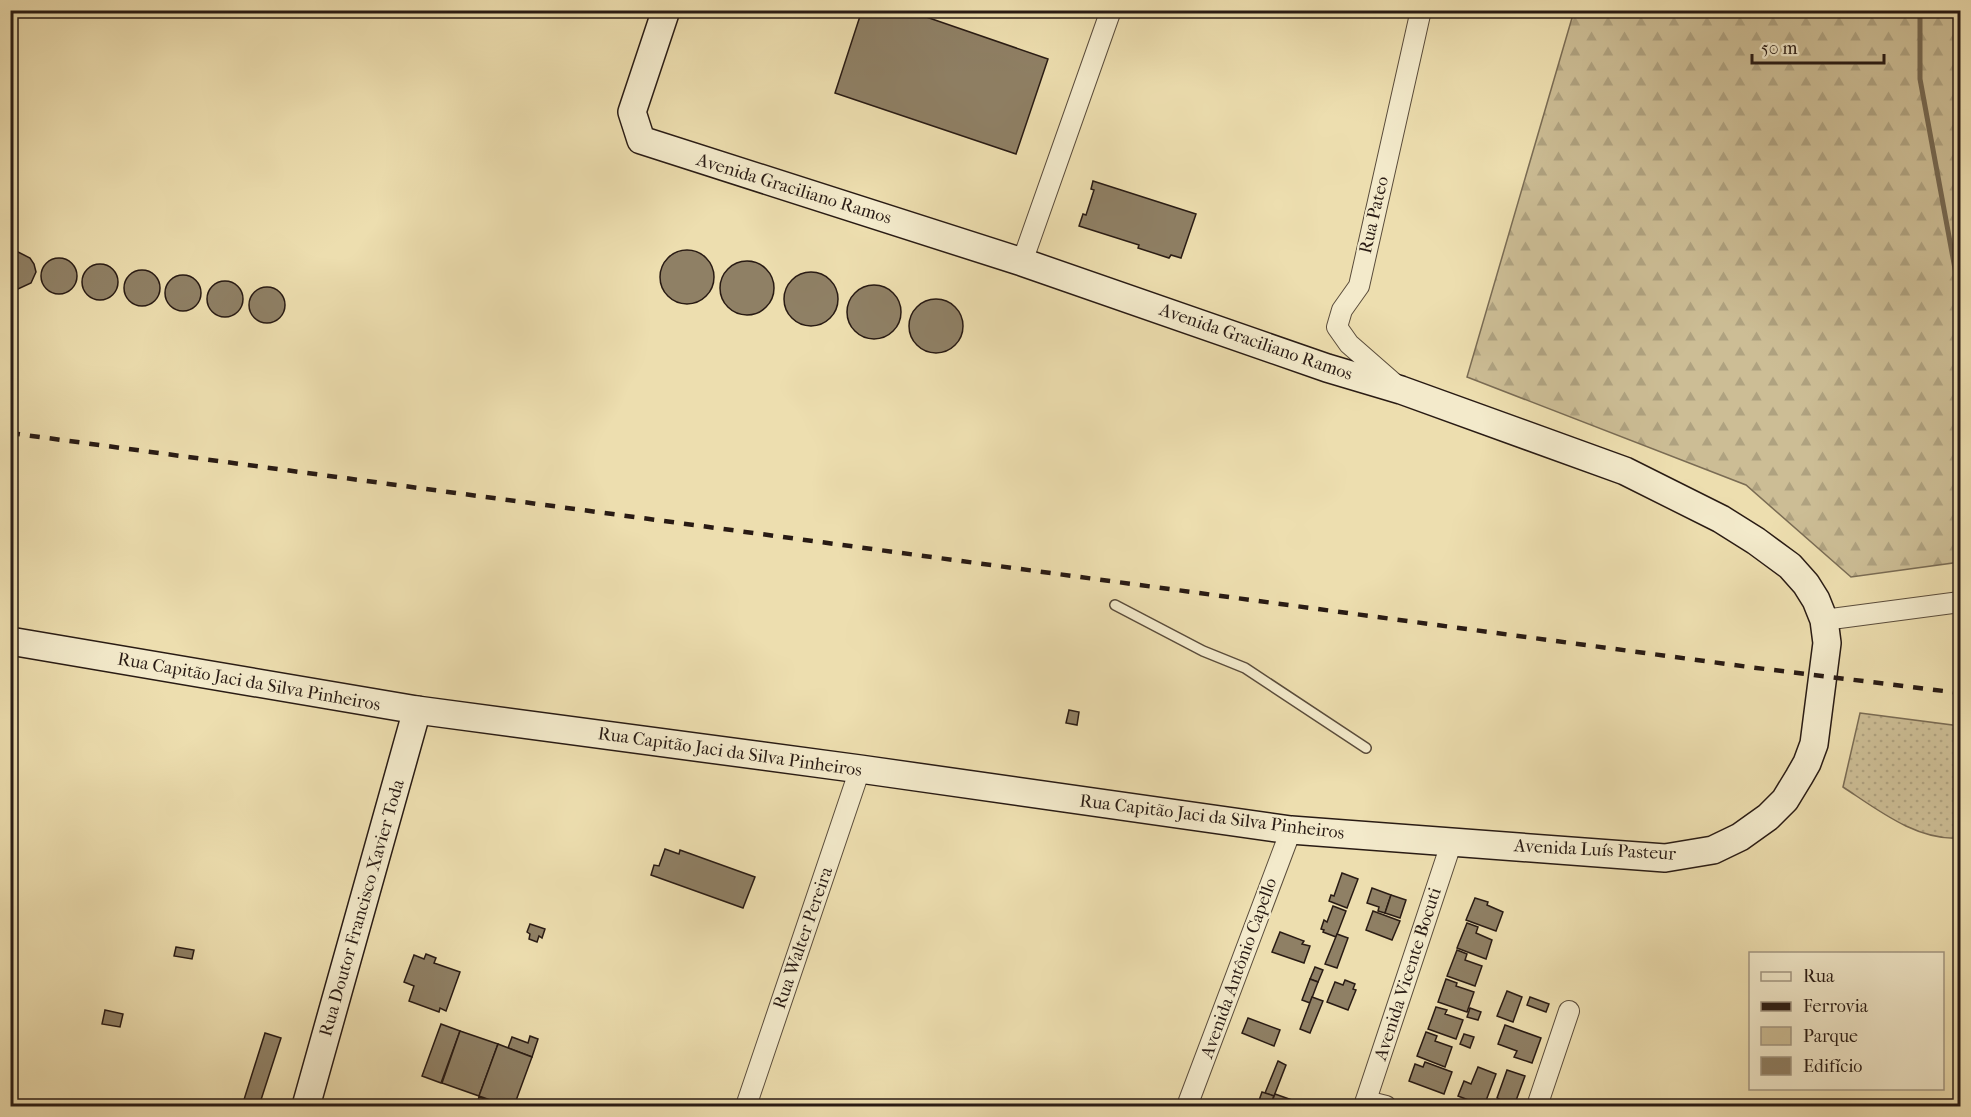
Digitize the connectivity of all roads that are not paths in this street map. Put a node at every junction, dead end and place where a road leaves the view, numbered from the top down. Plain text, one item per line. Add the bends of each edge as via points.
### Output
1 (666, 10) edge
2 (1111, 10) edge
3 (1421, 10) edge
4 (1022, 262) junction
5 (1401, 390) junction
6 (1960, 602) edge
7 (1115, 604) dead end
8 (1824, 620) junction
9 (10, 641) edge
10 (417, 710) junction
11 (1366, 748) dead end
12 (860, 769) junction
13 (1291, 830) junction
14 (1452, 841) junction
15 (1569, 1011) dead end
16 (1365, 1104) edge
17 (306, 1107) edge
18 (746, 1107) edge
19 (1187, 1107) edge
20 (1386, 1107) edge
21 (1538, 1107) edge

1 - 4 street, Avenida Graciliano Ramos via 632,112 641,140
2 - 4 street
3 - 5 street, Rua Pateo via 1359,286 1342,310 1337,327 1349,344
4 - 5 street, Avenida Graciliano Ramos
5 - 8 street, Avenida Graciliano Ramos via 1625,471 1721,519 1790,566 1811,592
6 - 8 street
7 - 11 lane via 1203,651 1245,668
8 - 14 street, Avenida Luís Pasteur via 1827,643 1814,744 1807,763 1785,800 1768,818 1740,837 1713,850 1665,858
9 - 10 street, Rua Capitão Jaci da Silva Pinheiros
10 - 12 street, Rua Capitão Jaci da Silva Pinheiros
10 - 17 street, Rua Doutor Francisco Xavier Toda
12 - 13 street, Rua Capitão Jaci da Silva Pinheiros
12 - 18 street, Rua Walter Pereira
13 - 14 street, Rua Capitão Jaci da Silva Pinheiros
13 - 19 street, Avenida Antônio Capello
14 - 16 street, Avenida Vicente Bocuti
15 - 21 street
16 - 20 street

